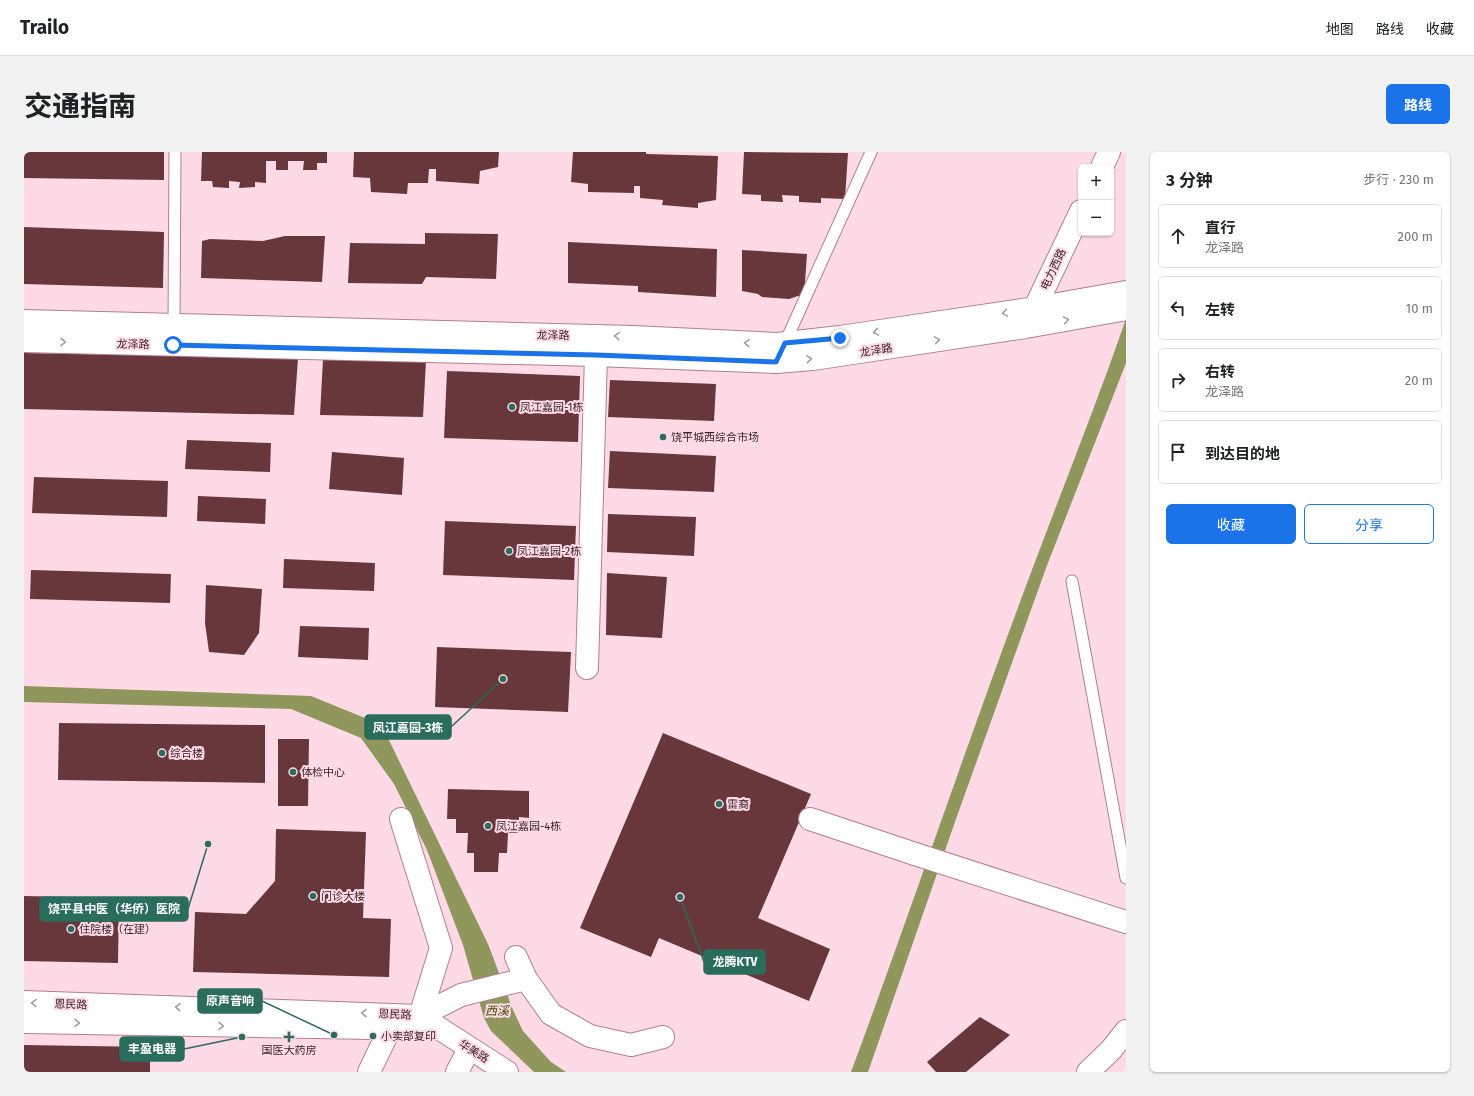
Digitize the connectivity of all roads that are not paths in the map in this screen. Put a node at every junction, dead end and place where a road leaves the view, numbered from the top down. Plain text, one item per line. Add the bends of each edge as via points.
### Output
1 (175, 152) edge
2 (871, 152) edge
3 (1109, 152) edge
4 (1103, 164) edge
5 (1078, 217) edge
6 (1126, 292) edge
7 (1126, 309) edge
8 (1030, 318) junction
9 (24, 322) edge
10 (174, 335) junction
11 (24, 341) edge
12 (780, 353) junction
13 (596, 355) junction
14 (1072, 581) dead end
15 (587, 668) dead end
16 (401, 819) dead end
17 (810, 819) dead end
18 (1126, 878) edge
19 (1126, 922) edge
20 (516, 957) dead end
21 (526, 979) junction
22 (24, 1002) edge
23 (420, 1016) junction
24 (24, 1022) edge
25 (394, 1022) junction
26 (441, 1029) junction
27 (1126, 1030) edge
28 (663, 1037) dead end
29 (468, 1048) junction
30 (369, 1072) edge
31 (457, 1072) edge
32 (507, 1072) edge
33 (1088, 1072) edge

1 - 10 lane
2 - 12 lane
3 - 4 main road
5 - 8 main road, 电力西路
6 - 8 main road, 龙泽路
8 -> 7 main road, 龙泽路
8 - 12 main road, 龙泽路 via 840,338
9 - 10 main road, 龙泽路
11 -> 10 main road, 龙泽路
12 -> 10 main road, 龙泽路 via 633,337
10 - 13 main road, 龙泽路
12 - 13 main road, 龙泽路
13 - 15 main road
14 - 18 lane
16 - 23 main road via 441,948
17 - 19 main road
20 - 21 main road
21 - 23 main road via 461,995
21 - 28 main road via 551,1014 590,1036 631,1045
25 -> 22 main road, 恩民路
23 - 25 main road, 恩民路
23 - 26 main road, 恩民路
24 -> 25 main road, 恩民路
25 - 26 main road, 恩民路
25 - 30 main road
26 - 29 main road, 华美路
27 - 33 main road via 1111,1050
29 - 31 main road
29 - 32 main road, 华美路

